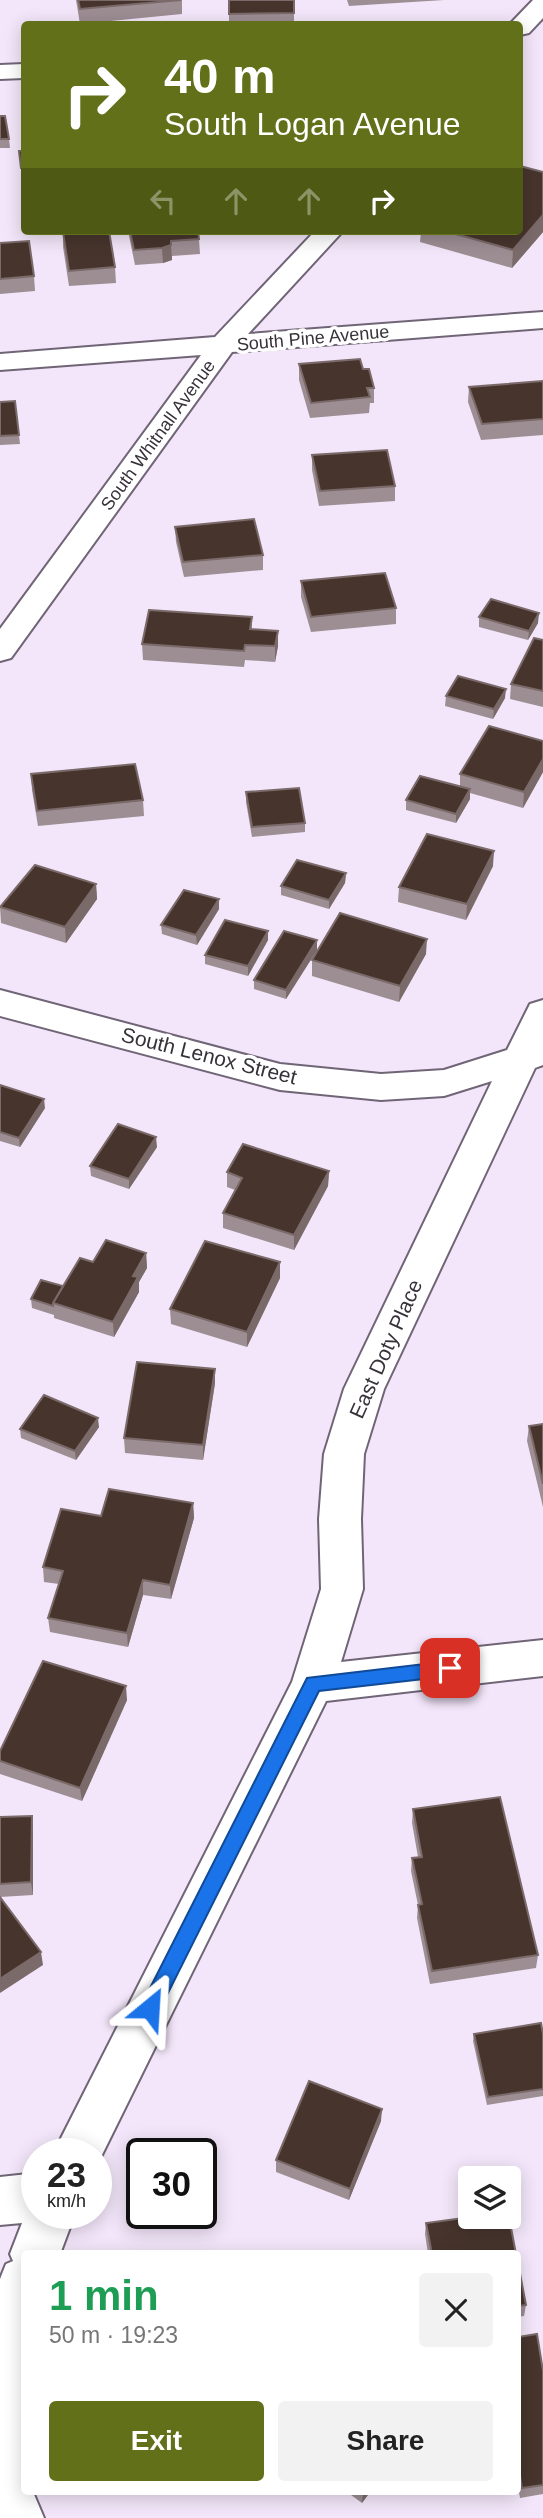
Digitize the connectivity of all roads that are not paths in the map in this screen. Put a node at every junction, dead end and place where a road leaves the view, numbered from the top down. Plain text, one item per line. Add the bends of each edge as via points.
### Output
1 (543, 4) edge
2 (523, 25) edge
3 (21, 71) edge
4 (0, 72) edge
5 (326, 235) edge
6 (543, 320) edge
7 (223, 345) junction
8 (0, 362) edge
9 (0, 651) edge
10 (0, 1003) edge
11 (543, 1013) edge
12 (532, 1056) edge
13 (543, 1658) edge
14 (313, 1684) junction
15 (85, 2138) edge
16 (21, 2199) edge
17 (0, 2201) edge
18 (44, 2229) edge
19 (36, 2250) edge
20 (21, 2291) edge
21 (0, 2393) edge
22 (0, 2417) edge
23 (18, 2518) edge

1 - 2 street
3 - 4 street
5 - 7 street, South Whitnall Avenue
6 - 7 street, South Pine Avenue
7 - 8 street, South Pine Avenue
7 - 9 street, South Whitnall Avenue
10 - 12 street, South Lenox Street via 293,1078 381,1087 444,1083
11 - 12 street, East Doty Place
12 - 14 street, East Doty Place via 364,1390 344,1454 342,1590
13 - 14 street
14 - 15 street, East Doty Place
16 - 17 street
18 - 19 street
20 - 21 street via 11,2319
22 - 23 street via 7,2493

